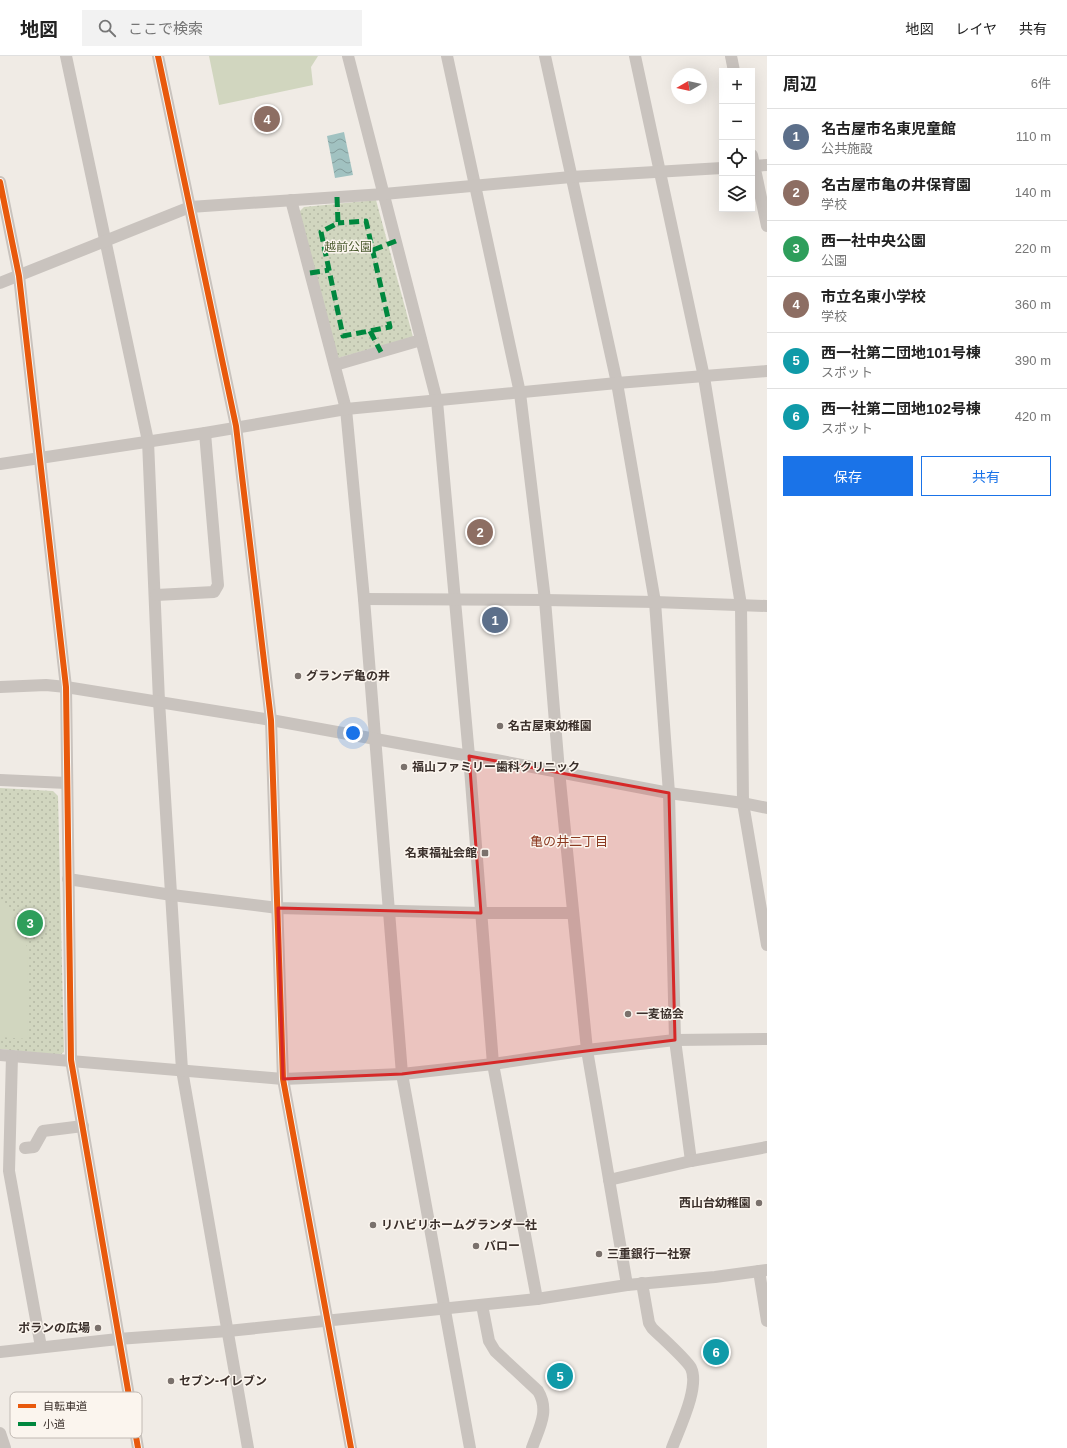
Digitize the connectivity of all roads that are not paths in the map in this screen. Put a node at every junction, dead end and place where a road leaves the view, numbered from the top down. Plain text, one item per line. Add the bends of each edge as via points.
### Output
1 (66, 56) edge
2 (158, 56) edge
3 (348, 56) edge
4 (447, 56) edge
5 (545, 56) edge
6 (635, 56) edge
7 (730, 56) edge
8 (733, 68) edge
9 (755, 162) edge
10 (767, 165) edge
11 (719, 168) edge
12 (755, 171) edge
13 (661, 172) junction
14 (571, 177) junction
15 (0, 183) edge
16 (474, 185) junction
17 (384, 194) junction
18 (291, 200) junction
19 (190, 207) junction
20 (767, 226) edge
21 (105, 240) junction
22 (19, 276) junction
23 (0, 283) edge
24 (421, 340) junction
25 (335, 365) junction
26 (767, 371) edge
27 (704, 377) junction
28 (617, 383) junction
29 (520, 393) junction
30 (437, 401) junction
31 (346, 409) junction
32 (236, 426) junction
33 (205, 433) junction
34 (148, 441) junction
35 (40, 457) junction
36 (0, 464) edge
37 (156, 595) junction
38 (455, 599) junction
39 (364, 600) junction
40 (545, 600) junction
41 (655, 602) junction
42 (740, 605) junction
43 (767, 606) edge
44 (0, 687) edge
45 (66, 687) junction
46 (159, 701) junction
47 (271, 720) junction
48 (375, 739) junction
49 (469, 756) junction
50 (559, 771) junction
51 (0, 780) edge
52 (67, 783) junction
53 (669, 793) junction
54 (743, 803) junction
55 (767, 808) edge
56 (68, 879) junction
57 (172, 895) junction
58 (278, 908) junction
59 (388, 911) junction
60 (481, 913) junction
61 (573, 913) junction
62 (767, 944) edge
63 (767, 1039) edge
64 (674, 1040) junction
65 (587, 1050) junction
66 (6, 1055) edge
67 (71, 1060) junction
68 (493, 1064) junction
69 (182, 1070) junction
70 (402, 1074) junction
71 (283, 1079) junction
72 (83, 1126) junction
73 (767, 1147) edge
74 (25, 1148) dead end
75 (691, 1161) junction
76 (609, 1180) junction
77 (763, 1271) edge
78 (642, 1283) junction
79 (627, 1285) junction
80 (537, 1299) junction
81 (482, 1305) junction
82 (444, 1308) junction
83 (327, 1320) junction
84 (767, 1321) edge
85 (228, 1331) junction
86 (118, 1339) junction
87 (41, 1347) junction
88 (0, 1352) edge
89 (128, 1392) edge
90 (0, 1433) edge
91 (136, 1438) edge
92 (5, 1448) edge
93 (138, 1448) edge
94 (248, 1448) edge
95 (351, 1448) edge
96 (470, 1448) edge
97 (532, 1448) edge
98 (672, 1448) edge

1 - 21 street
2 - 19 street
3 - 17 street
4 - 16 street
5 - 14 street
6 - 13 street
7 - 8 street
9 - 10 street
11 - 13 street
12 - 20 street
13 - 14 street
13 - 27 street
14 - 16 street
14 - 28 street
15 - 22 street
16 - 17 street
16 - 29 street
17 - 18 street
17 - 24 street
18 - 19 street
18 - 25 street
19 - 21 street
19 - 32 street
21 - 22 street
21 - 34 street
22 - 23 street
22 - 35 street
24 - 25 street
24 - 30 street
25 - 31 street
26 - 27 street
27 - 28 street
27 - 42 street
28 - 29 street
28 - 41 street
29 - 30 street
29 - 40 street
30 - 31 street
30 - 38 street
31 - 32 street
31 - 39 street
32 - 33 street
32 - 47 street
33 - 34 street
33 - 37 street via 218,585 214,592
34 - 35 street
34 - 37 street
35 - 36 street
35 - 45 street
37 - 46 street
38 - 39 street
38 - 40 street
38 - 49 street
39 - 48 street
40 - 41 street
40 - 50 street
41 - 42 street
41 - 53 street
42 - 43 street
42 - 54 street
44 - 45 street
45 - 46 street
45 - 52 street
46 - 47 street
46 - 57 street
47 - 48 street
47 - 58 street
48 - 49 street
48 - 59 street
49 - 50 street
49 - 60 street
50 - 53 street
50 - 61 street
51 - 52 street
52 - 56 street
53 - 54 street
53 - 64 street
54 - 55 street
54 - 62 street
56 - 57 street
56 - 67 street
57 - 58 street
57 - 69 street
58 - 59 street
58 - 71 street
59 - 60 street
59 - 70 street
60 - 61 street
60 - 68 street
61 - 65 street
63 - 64 street
64 - 65 street
64 - 75 street
65 - 68 street
65 - 76 street
66 - 67 street
66 - 87 street via 10,1171
67 - 69 street
67 - 72 street
68 - 70 street
68 - 80 street
69 - 71 street
69 - 85 street
70 - 71 street
70 - 82 street
71 - 83 street
72 - 74 street via 43,1131 34,1147
72 - 86 street
73 - 75 street
75 - 76 street
76 - 79 street
77 - 78 street
77 - 84 street
78 - 79 street
78 - 98 street via 649,1323 691,1369 692,1394
79 - 80 street
80 - 81 street
81 - 82 street
81 - 97 street via 489,1341 495,1351 538,1391 542,1398 544,1413
82 - 83 street
82 - 96 street
83 - 85 street
83 - 95 street
85 - 86 street
85 - 94 street
86 - 87 street
86 - 89 street
87 - 88 street
90 - 92 street
91 - 93 street

